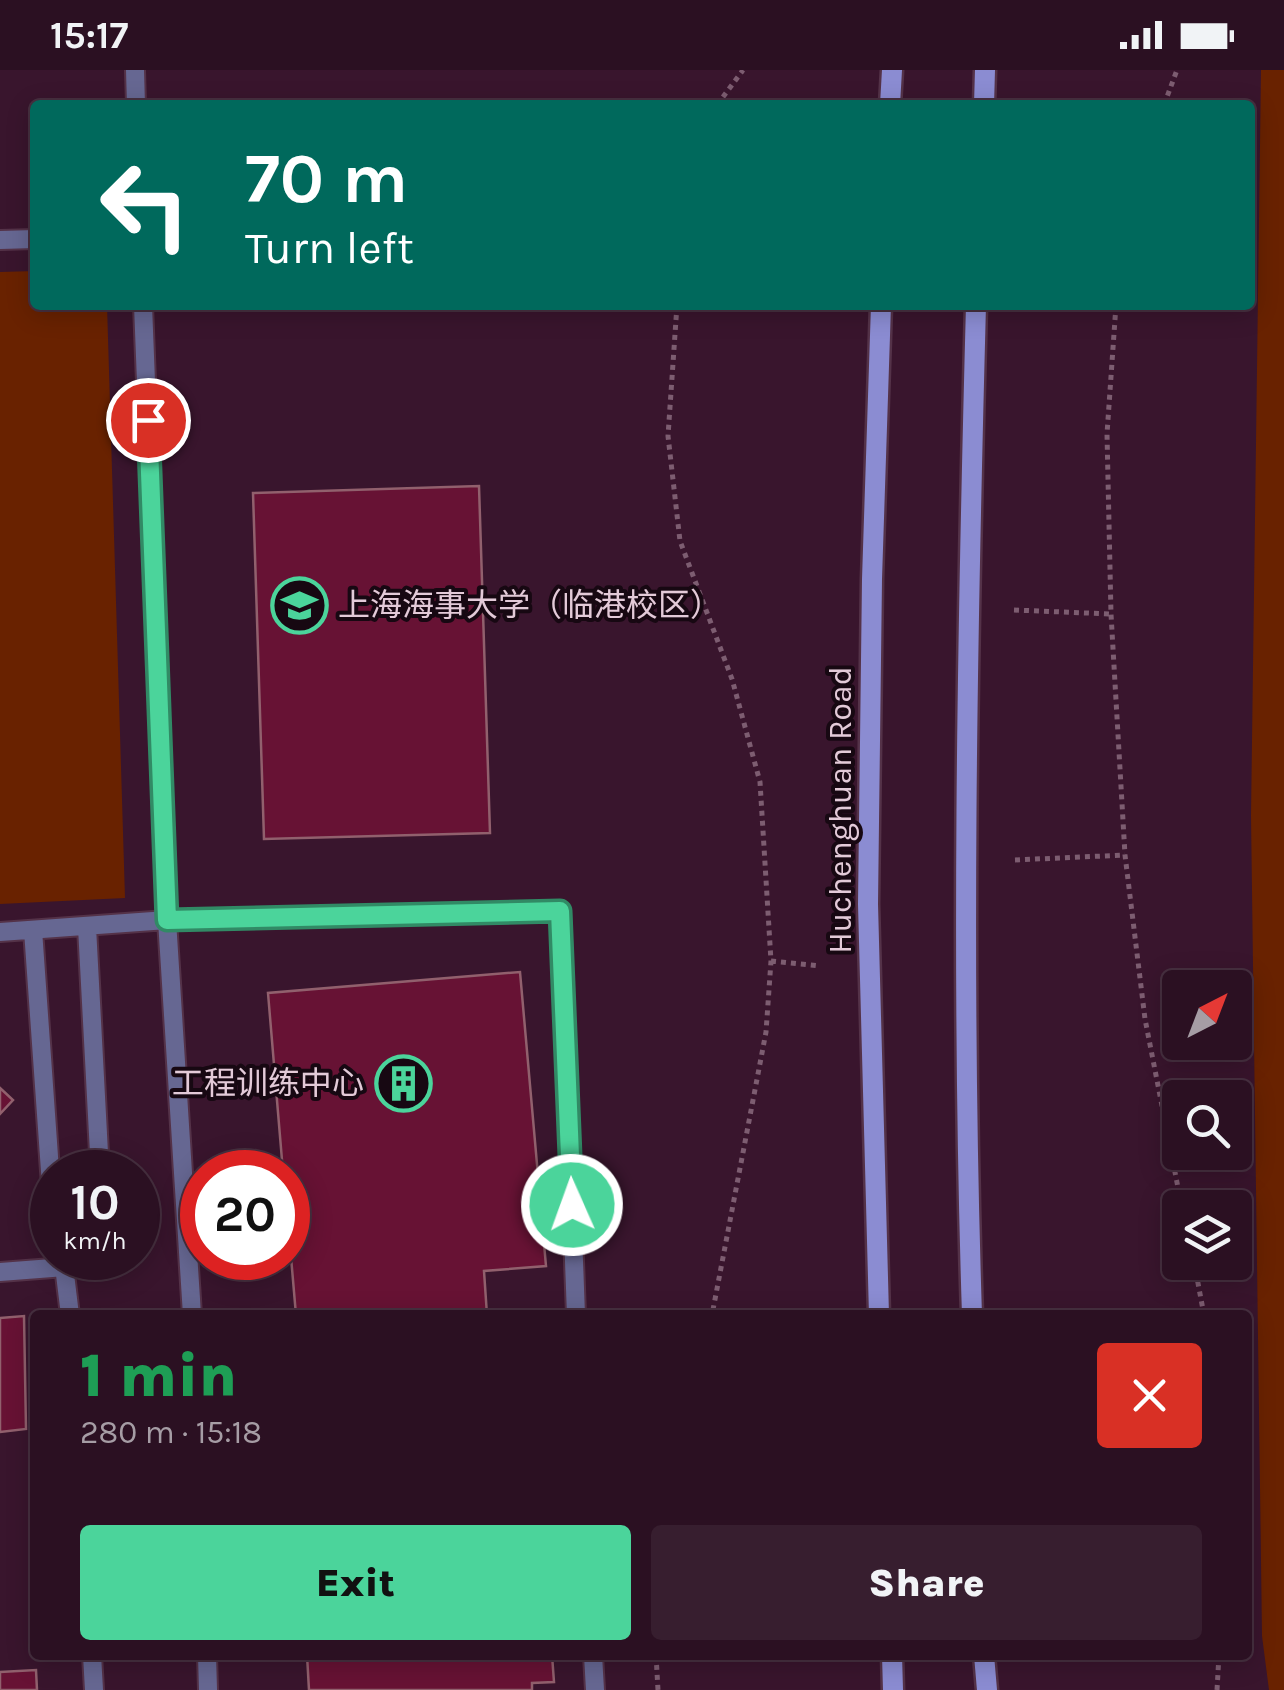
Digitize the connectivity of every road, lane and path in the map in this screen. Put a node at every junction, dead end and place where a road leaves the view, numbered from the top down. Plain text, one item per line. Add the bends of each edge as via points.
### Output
1 (135, 70) edge
2 (743, 70) edge
3 (892, 70) edge
4 (985, 70) edge
5 (1177, 70) edge
6 (136, 100) edge
7 (722, 100) edge
8 (890, 100) edge
9 (984, 100) edge
10 (1166, 100) edge
11 (30, 238) edge
12 (0, 240) edge
13 (143, 310) edge
14 (677, 310) edge
15 (881, 310) edge
16 (976, 310) edge
17 (1116, 310) edge
18 (1014, 610) dead end
19 (1111, 614) junction
20 (1125, 855) junction
21 (1015, 860) dead end
22 (167, 920) junction
23 (87, 927) junction
24 (33, 930) junction
25 (0, 932) edge
26 (771, 961) junction
27 (820, 966) dead end
28 (49, 1150) edge
29 (99, 1150) edge
30 (1178, 1190) edge
31 (30, 1267) edge
32 (0, 1272) edge
33 (66, 1280) edge
34 (1197, 1280) edge
35 (69, 1310) edge
36 (192, 1310) edge
37 (576, 1310) edge
38 (713, 1310) edge
39 (879, 1310) edge
40 (972, 1310) edge
41 (1203, 1310) edge
42 (92, 1660) edge
43 (206, 1660) edge
44 (593, 1660) edge
45 (656, 1660) edge
46 (892, 1660) edge
47 (984, 1660) edge
48 (1219, 1660) edge
49 (94, 1690) edge
50 (208, 1690) edge
51 (595, 1690) edge
52 (658, 1690) edge
53 (893, 1690) edge
54 (987, 1690) edge
55 (1217, 1690) edge

1 - 6 lane
2 - 7 path
3 - 8 main road
4 - 9 main road
5 - 10 path
11 - 12 lane
13 - 22 lane
14 - 26 path via 668,436 680,541 732,679 760,782
15 - 39 main road, Huchenghuan Road via 868,904
16 - 40 main road via 966,662
17 - 19 path via 1106,434
18 - 19 path
19 - 20 path
20 - 21 path
20 - 30 path via 1144,1020
22 - 23 lane
22 - 36 lane
22 - 37 lane via 560,911
23 - 24 lane
23 - 29 lane
24 - 25 lane
24 - 28 lane
26 - 27 path
26 - 38 path via 766,1032
31 - 32 lane
33 - 35 lane
34 - 41 path
42 - 49 lane
43 - 50 lane
44 - 51 lane
45 - 52 path
46 - 53 main road
47 - 54 main road
48 - 55 path

